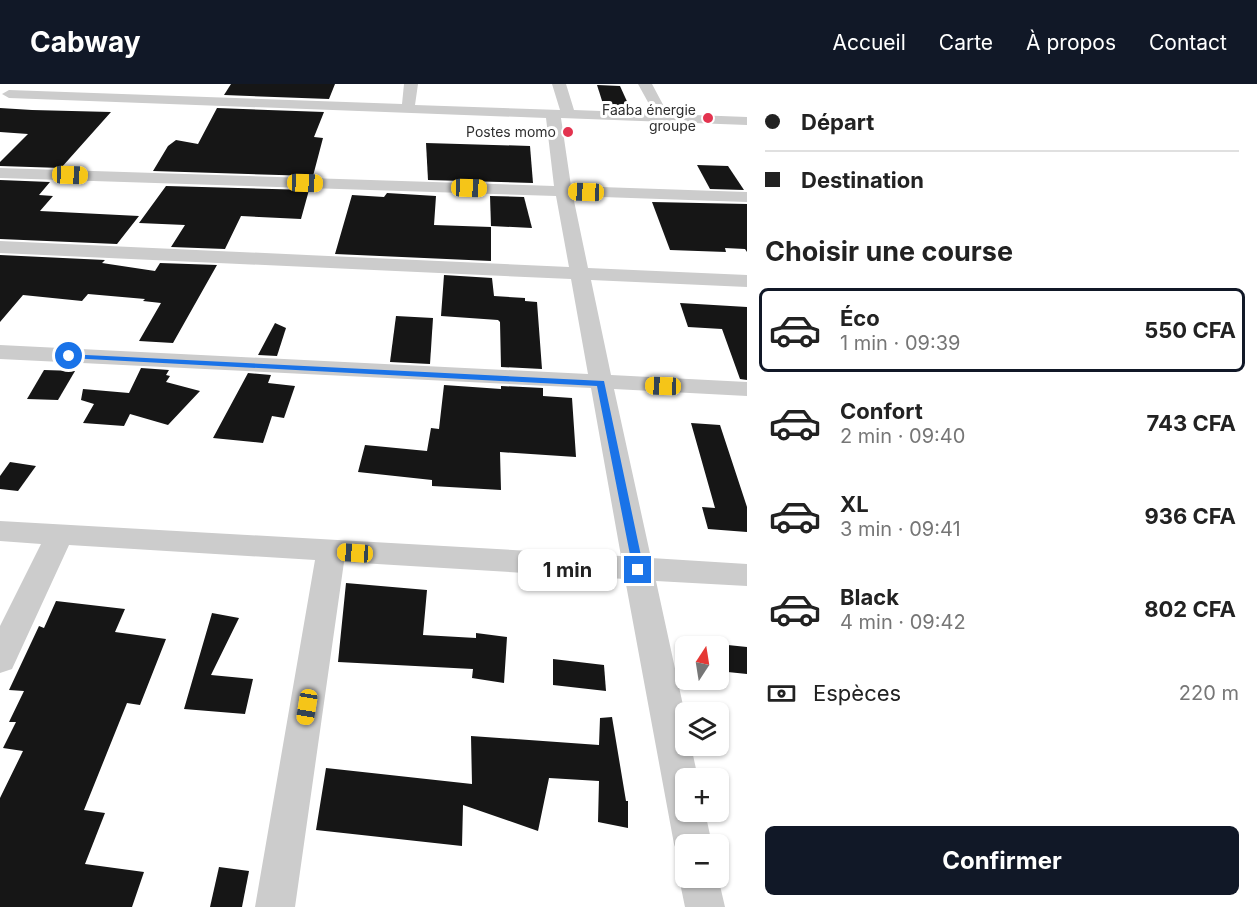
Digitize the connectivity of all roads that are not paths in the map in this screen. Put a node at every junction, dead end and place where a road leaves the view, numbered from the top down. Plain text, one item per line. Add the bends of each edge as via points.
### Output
1 (161, 84) edge
2 (411, 84) edge
3 (559, 84) edge
4 (645, 84) edge
5 (13, 90) edge
6 (151, 100) junction
7 (408, 109) junction
8 (561, 115) junction
9 (663, 117) junction
10 (747, 121) edge
11 (0, 173) edge
12 (562, 191) junction
13 (747, 197) edge
14 (0, 247) edge
15 (579, 275) junction
16 (747, 281) edge
17 (0, 352) edge
18 (601, 383) junction
19 (747, 389) edge
20 (0, 531) edge
21 (60, 535) junction
22 (331, 551) junction
23 (638, 570) junction
24 (747, 575) edge
25 (0, 659) edge
26 (678, 768) edge
27 (701, 888) edge
28 (275, 907) edge
29 (705, 907) edge

1 - 6 street
2 - 7 street
3 - 8 street
4 - 9 street
5 - 6 street
6 - 7 street via 273,99
7 - 8 street
8 - 9 street
8 - 12 street
9 - 10 street
11 - 12 street
12 - 13 street
12 - 15 street
14 - 15 street
15 - 16 street
15 - 18 street
17 - 18 street
18 - 19 street
18 - 23 street
20 - 21 street
21 - 22 street
21 - 25 street
22 - 23 street
22 - 28 street
23 - 24 street
23 - 26 street
27 - 29 street

